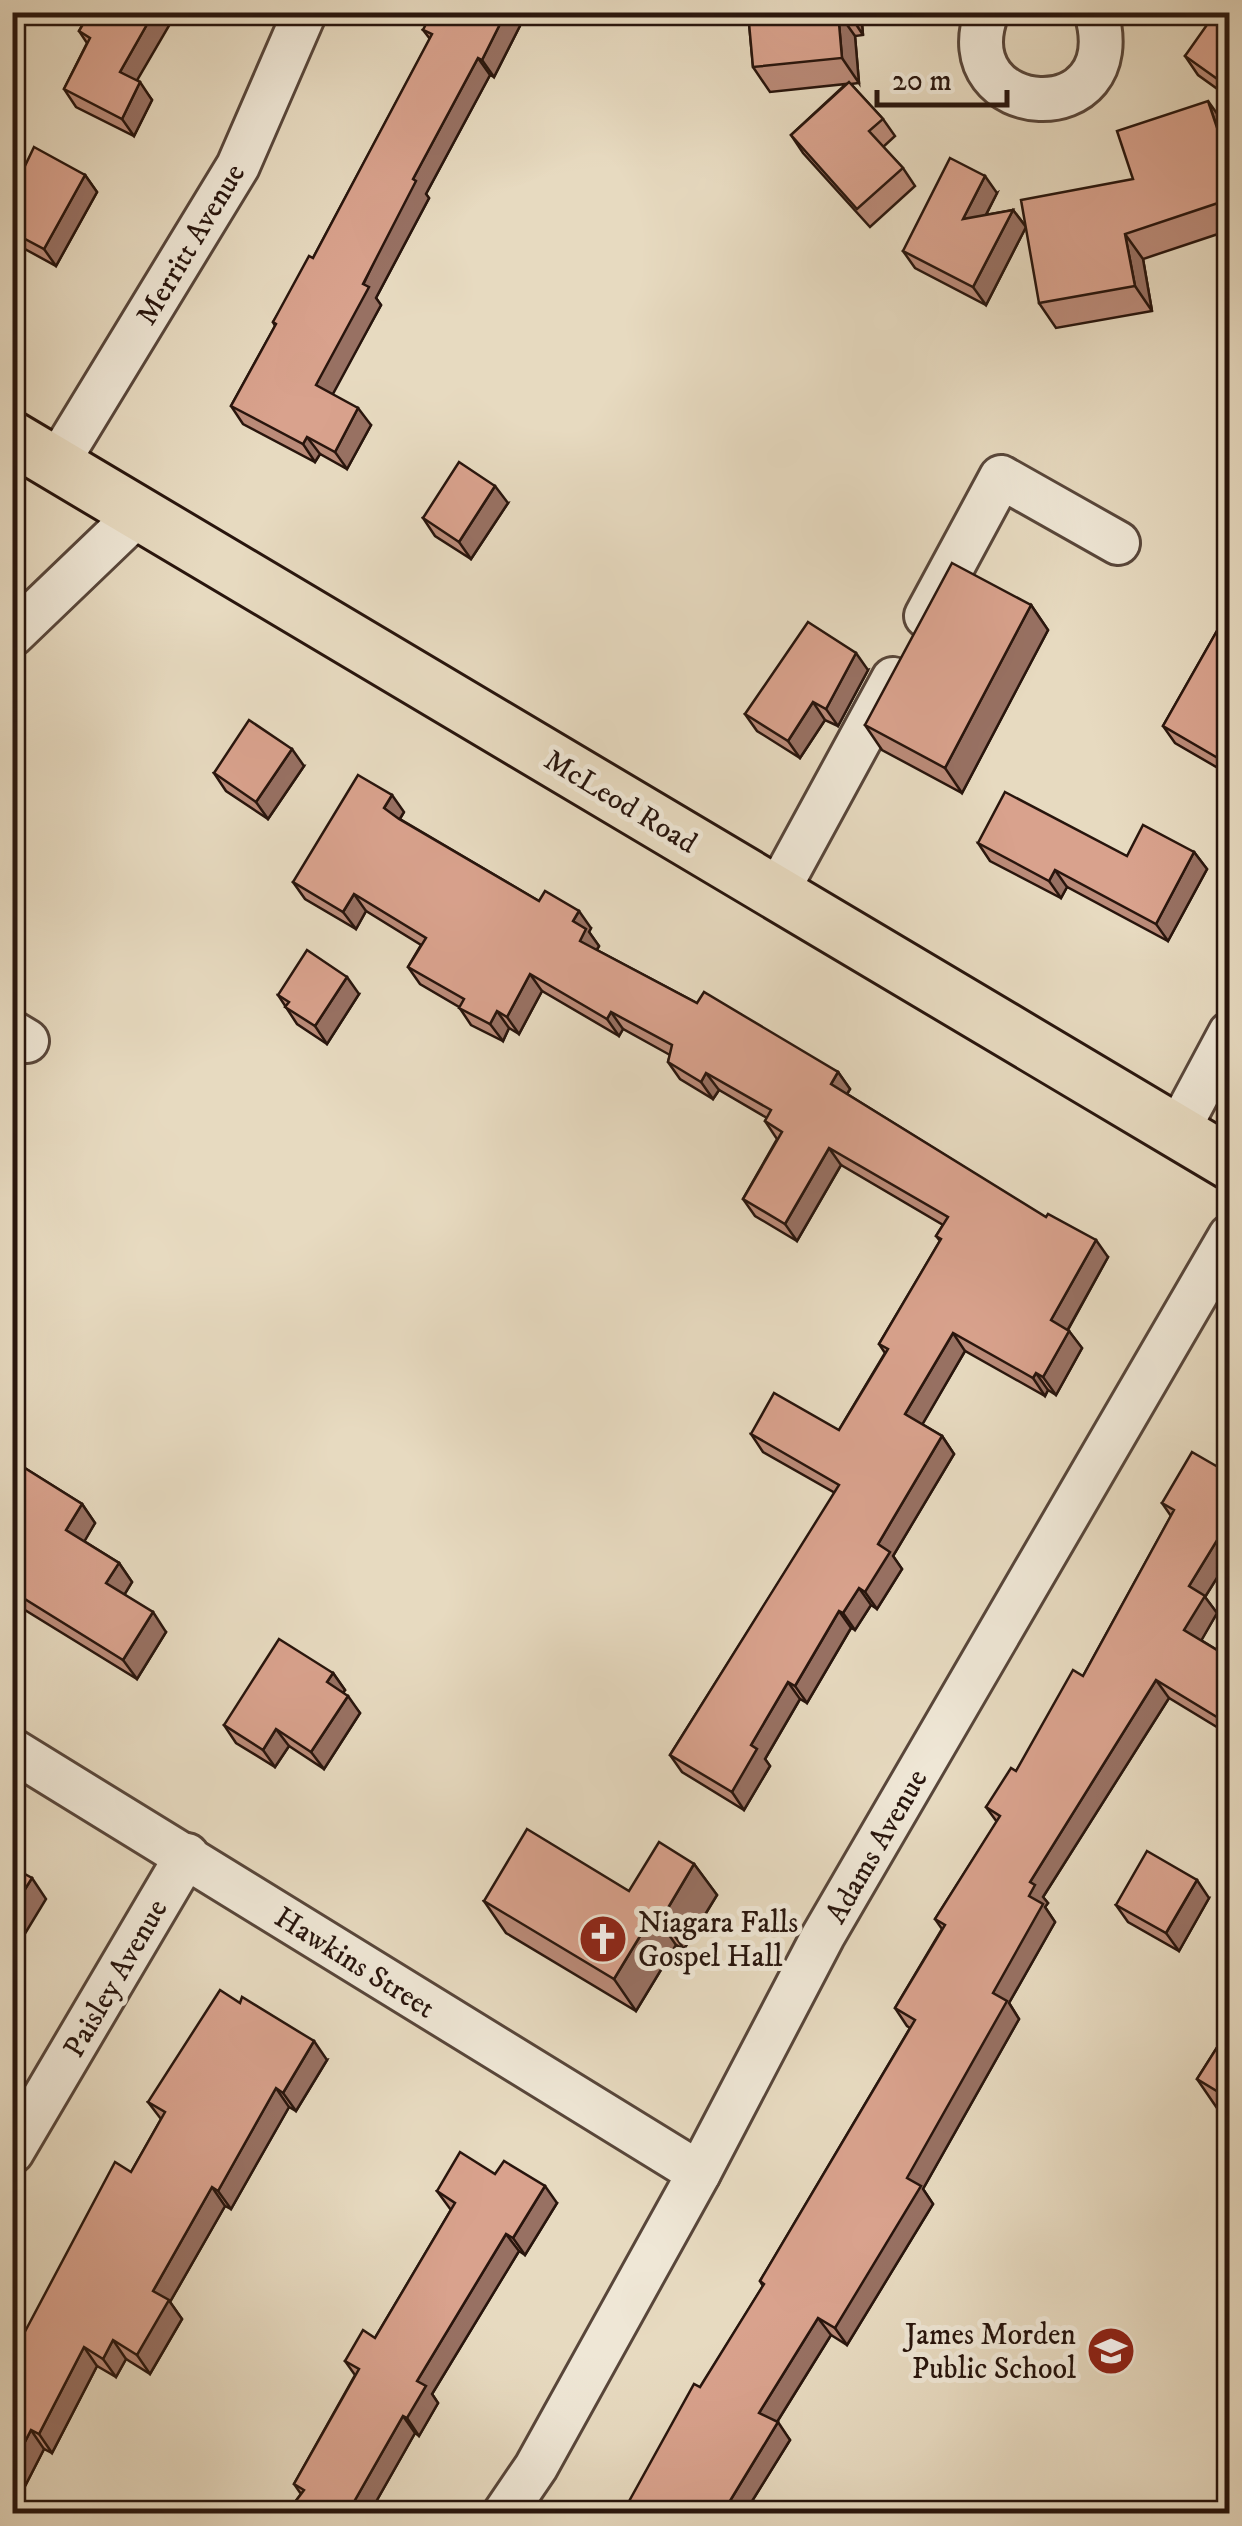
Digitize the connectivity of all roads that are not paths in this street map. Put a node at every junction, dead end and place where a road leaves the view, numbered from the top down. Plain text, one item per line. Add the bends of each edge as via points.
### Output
1 (306, 12) edge
2 (987, 12) edge
3 (1096, 12) edge
4 (12, 438) edge
5 (56, 465) junction
6 (138, 514) junction
7 (1118, 543) dead end
8 (12, 635) edge
9 (776, 894) junction
10 (1230, 1033) edge
11 (1176, 1132) junction
12 (1230, 1164) edge
13 (1230, 1236) edge
14 (12, 1750) edge
15 (186, 1855) junction
16 (12, 2152) edge
17 (699, 2173) junction
18 (504, 2514) edge

1 - 5 street, Merritt Avenue via 238,166
2 - 3 street via 978,36 989,74 1020,98 1058,100 1091,78 1105,41
4 - 5 main road, McLeod Road
5 - 6 main road, McLeod Road
6 - 8 street
6 - 9 main road, McLeod Road
7 - 9 street via 1001,477
9 - 11 main road, McLeod Road
10 - 11 street
11 - 12 main road, McLeod Road
13 - 17 street, Adams Avenue via 823,1936
14 - 15 street, Hawkins Street
15 - 16 street, Paisley Avenue
15 - 17 street, Hawkins Street
17 - 18 street, Adams Avenue

